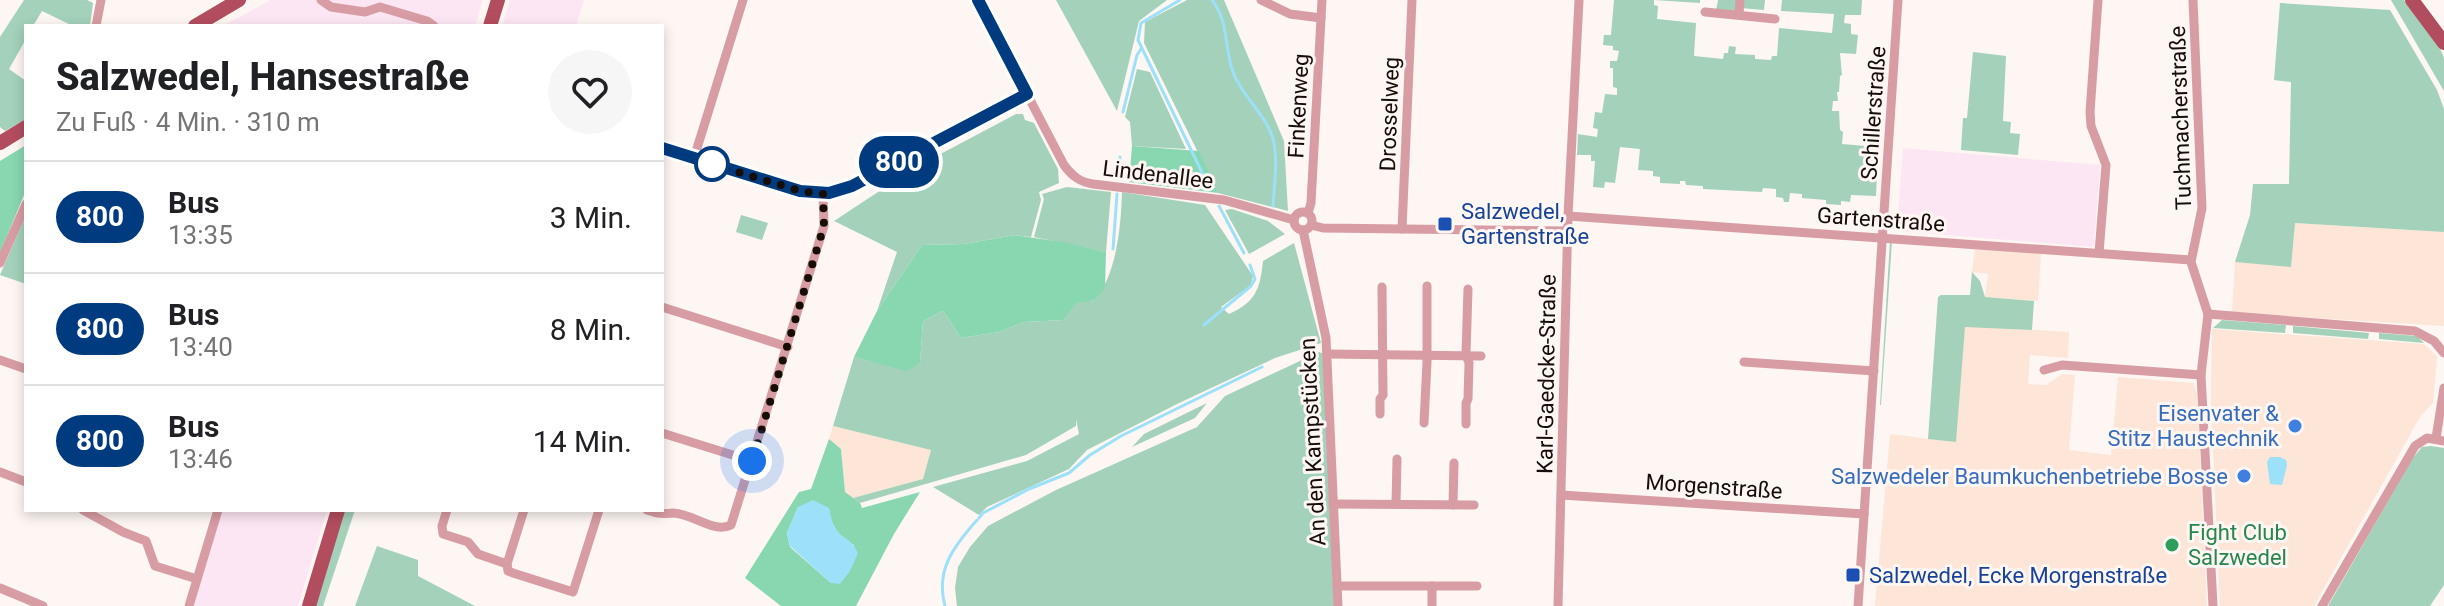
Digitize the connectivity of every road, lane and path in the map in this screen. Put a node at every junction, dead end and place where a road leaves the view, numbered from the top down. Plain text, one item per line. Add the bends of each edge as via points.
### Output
1 (101, 0) edge
2 (239, 0) edge
3 (321, 0) edge
4 (498, 0) edge
5 (743, 0) edge
6 (978, 0) edge
7 (1261, 0) edge
8 (1322, 0) edge
9 (1412, 0) edge
10 (1579, 0) edge
11 (1740, 0) edge
12 (1898, 0) edge
13 (2098, 0) edge
14 (2193, 0) edge
15 (2412, 0) edge
16 (1705, 12) dead end
17 (1739, 15) junction
18 (1321, 18) junction
19 (1775, 19) dead end
20 (96, 24) edge
21 (198, 24) edge
22 (431, 24) edge
23 (491, 24) edge
24 (2444, 43) edge
25 (1027, 94) junction
26 (24, 128) edge
27 (1, 139) edge
28 (664, 149) edge
29 (694, 158) junction
30 (823, 194) junction
31 (24, 209) edge
32 (1308, 213) junction
33 (1568, 216) junction
34 (1294, 220) junction
35 (1307, 227) junction
36 (1402, 229) junction
37 (1568, 231) junction
38 (1883, 237) junction
39 (2099, 253) junction
40 (2191, 260) junction
41 (0, 263) edge
42 (1427, 286) dead end
43 (1382, 287) dead end
44 (1468, 289) dead end
45 (664, 308) edge
46 (2208, 314) junction
47 (788, 347) junction
48 (2441, 349) edge
49 (1327, 354) junction
50 (1382, 354) junction
51 (1427, 354) junction
52 (1466, 354) junction
53 (1481, 356) dead end
54 (0, 360) edge
55 (1744, 362) dead end
56 (24, 368) edge
57 (2044, 370) dead end
58 (1874, 371) junction
59 (2201, 375) junction
60 (2444, 388) edge
61 (1380, 414) dead end
62 (1424, 423) dead end
63 (1466, 424) dead end
64 (664, 434) edge
65 (2440, 440) edge
66 (1397, 459) dead end
67 (752, 461) junction
68 (1454, 463) dead end
69 (0, 472) edge
70 (24, 481) edge
71 (1561, 495) junction
72 (1333, 504) junction
73 (1396, 504) junction
74 (1453, 505) junction
75 (1474, 505) dead end
76 (87, 512) edge
77 (217, 512) edge
78 (337, 512) edge
79 (446, 512) edge
80 (523, 512) edge
81 (598, 512) edge
82 (654, 512) edge
83 (1864, 514) junction
84 (507, 564) junction
85 (197, 579) junction
86 (1337, 586) junction
87 (1432, 586) junction
88 (1477, 586) dead end
89 (0, 588) edge
90 (43, 606) edge
91 (189, 606) edge
92 (309, 606) edge
93 (1338, 606) edge
94 (1432, 606) edge
95 (1558, 606) edge
96 (1858, 606) edge
97 (2213, 606) edge
98 (2322, 606) edge

1 - 20 street
2 - 21 main road
3 - 22 street via 331,7 365,12 380,7
4 - 23 main road
5 - 29 street
6 - 25 street, Lindenallee
7 - 18 street via 1290,14
8 - 18 street, Finkenweg
9 - 36 street, Drosselweg
10 - 33 street, Karl-Gaedcke-Straße
11 - 17 street
12 - 38 street, Schillerstraße
13 - 39 street via 2090,112 2106,165
14 - 40 street, Tuchmacherstraße via 2202,208
15 - 24 main road
16 - 17 street
17 - 19 street
18 - 32 street, Finkenweg
25 - 30 street via 852,186
25 - 34 street, Lindenallee via 1064,165 1079,180 1224,200
26 - 27 main road
28 - 29 street
29 - 30 street
30 - 47 street via 824,226
31 - 41 street
32 - 34 street
32 - 35 street, An den Kampstücken via 1312,220
33 - 37 street, Karl-Gaedcke-Straße
33 - 38 street, Gartenstraße
34 - 35 street, An den Kampstücken via 1297,228
35 - 36 street
35 - 49 street, An den Kampstücken
36 - 37 street
37 - 71 street, Karl-Gaedcke-Straße
38 - 39 street, Gartenstraße
38 - 58 street, Schillerstraße
39 - 40 street, Gartenstraße
40 - 46 street
42 - 51 street
43 - 50 street
44 - 52 street
45 - 47 street
46 - 48 street via 2406,330 2422,333
46 - 59 street
47 - 67 street
49 - 50 street
49 - 72 street, An den Kampstücken
50 - 51 street
50 - 61 street
51 - 52 street
51 - 62 street
52 - 53 street
52 - 63 street
54 - 56 street
55 - 58 street
57 - 59 street via 2062,365
58 - 83 street, Schillerstraße
59 - 97 street
60 - 65 street
64 - 67 street
65 - 98 street via 2422,440 2415,446
66 - 73 street
67 - 82 street via 731,525 723,528
68 - 74 street
69 - 70 street
71 - 83 street, Morgenstraße
71 - 95 street, Karl-Gaedcke-Straße
72 - 73 street
72 - 86 street, An den Kampstücken
73 - 74 street
74 - 75 street
76 - 85 street via 143,538 155,566
77 - 85 street
78 - 92 main road
79 - 84 street via 443,534
80 - 84 street
81 - 84 street via 573,592 508,571
83 - 96 street, Schillerstraße
85 - 91 street
86 - 87 street
86 - 93 street, An den Kampstücken
87 - 88 street
87 - 94 street
89 - 90 street

